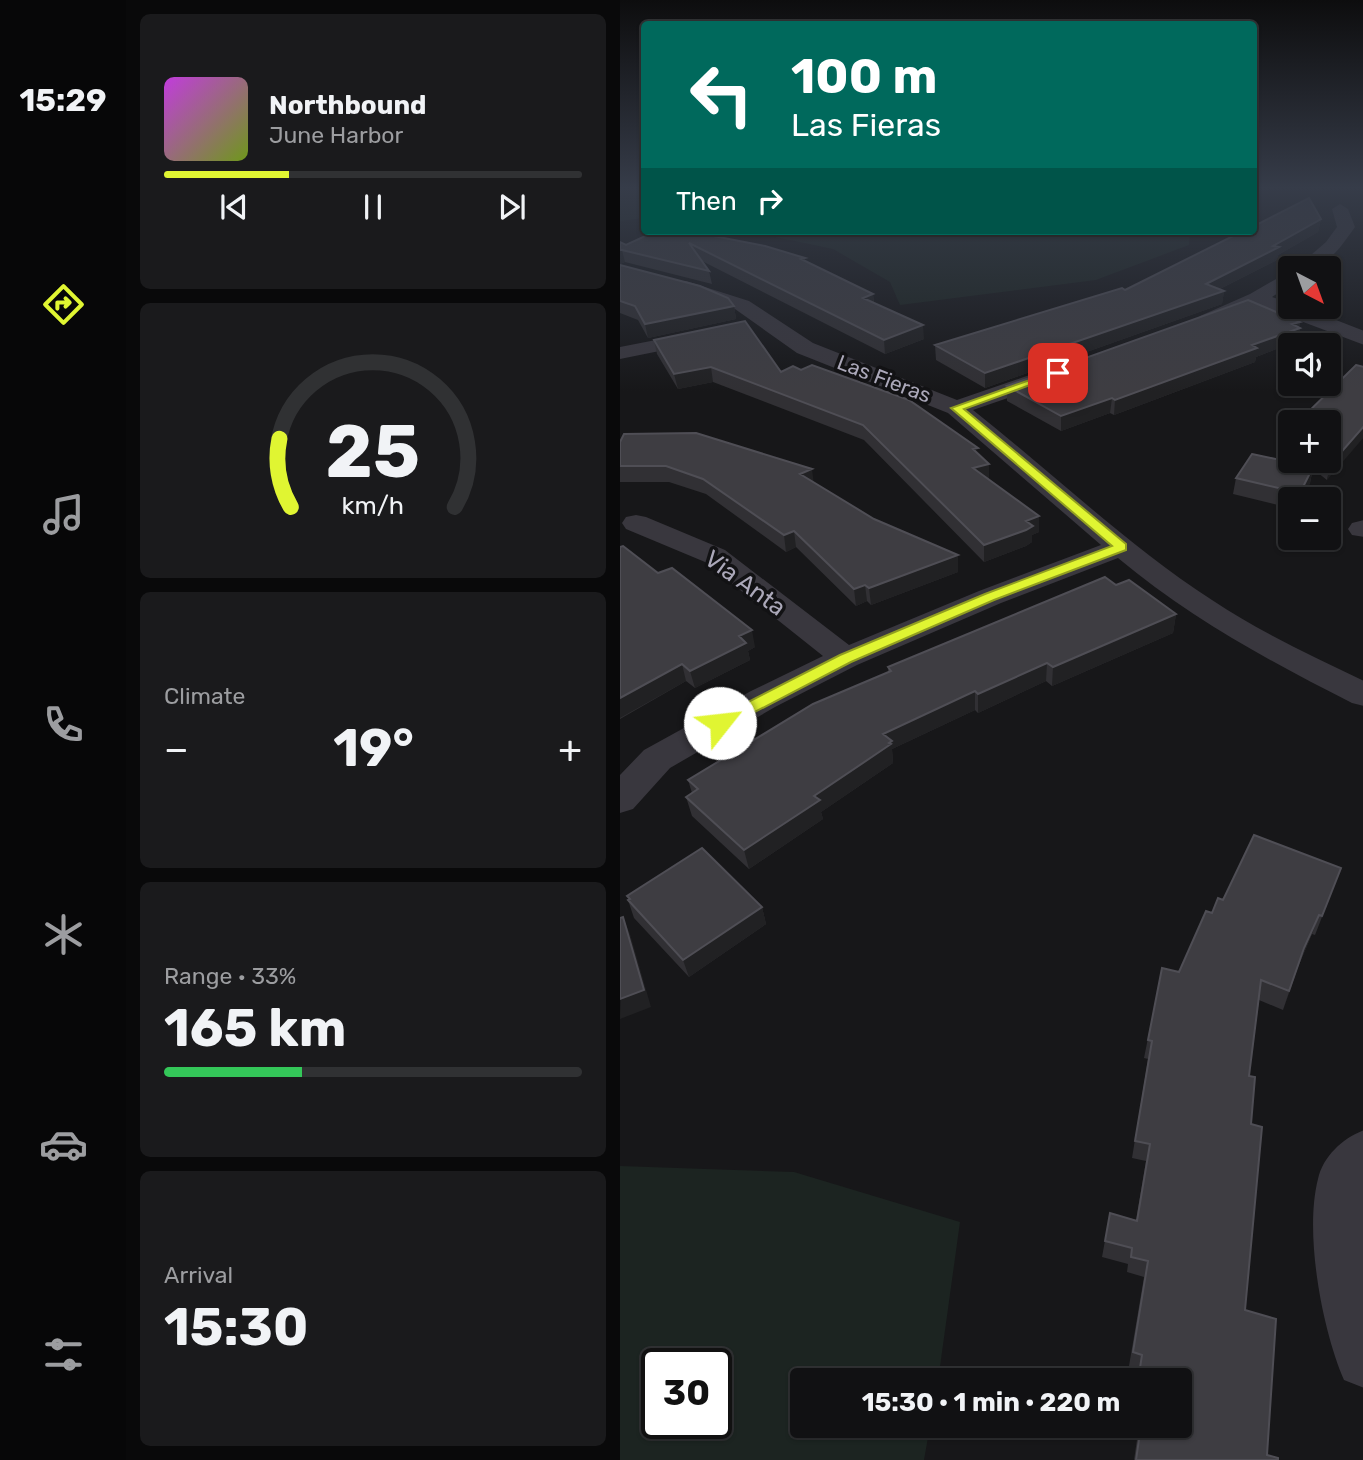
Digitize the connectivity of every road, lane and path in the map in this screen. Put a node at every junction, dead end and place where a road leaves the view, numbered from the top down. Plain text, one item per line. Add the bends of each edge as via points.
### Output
1 (664, 281) edge
2 (1278, 285) edge
3 (1257, 298) junction
4 (766, 322) junction
5 (1186, 328) edge
6 (1364, 338) edge
7 (620, 353) edge
8 (1071, 368) edge
9 (956, 408) junction
10 (636, 523) dead end
11 (1121, 547) junction
12 (846, 658) junction
13 (1364, 695) edge
14 (620, 799) edge
15 (1364, 1154) edge
16 (1364, 1360) edge

1 - 4 street, Las Fieras via 742,305
2 - 3 street
3 - 5 street
3 - 6 street
4 - 7 street
4 - 9 street, Las Fieras via 805,348
8 - 9 street
9 - 11 street, Las Fieras
10 - 12 street, Via Anta via 715,556
11 - 12 street
11 - 13 street, Las Fieras via 1201,607
12 - 14 street via 657,759
15 - 16 street via 1343,1179 1338,1246

